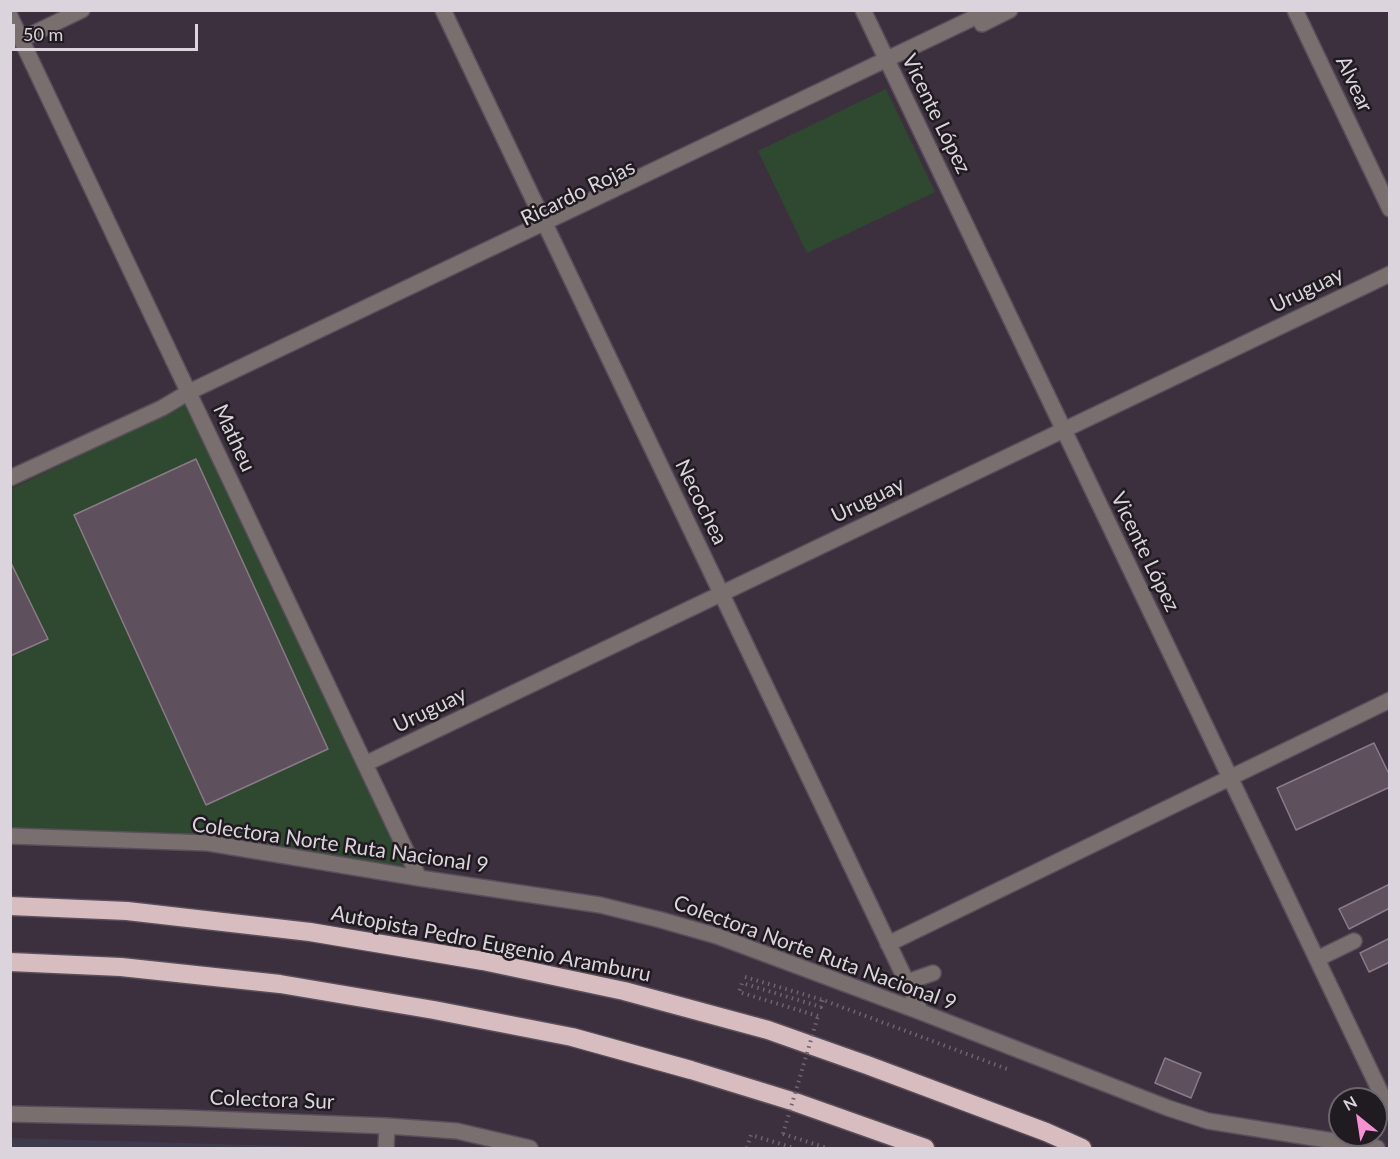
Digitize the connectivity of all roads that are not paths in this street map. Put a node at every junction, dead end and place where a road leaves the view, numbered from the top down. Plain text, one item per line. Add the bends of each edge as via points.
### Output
1 (82, 10) edge
2 (443, 10) edge
3 (863, 10) edge
4 (990, 10) edge
5 (1010, 10) edge
6 (1295, 10) edge
7 (10, 16) edge
8 (22, 39) junction
9 (889, 64) junction
10 (1389, 209) edge
11 (546, 227) junction
12 (1389, 274) edge
13 (191, 396) junction
14 (1064, 430) junction
15 (10, 478) edge
16 (721, 594) junction
17 (1389, 700) edge
18 (365, 764) junction
19 (1230, 778) junction
20 (10, 836) edge
21 (419, 878) junction
22 (10, 906) edge
23 (1354, 941) dead end
24 (888, 944) junction
25 (1317, 959) junction
26 (10, 962) edge
27 (933, 973) dead end
28 (907, 982) junction
29 (921, 1012) junction
30 (1389, 1112) edge
31 (10, 1114) edge
32 (387, 1126) junction
33 (386, 1149) edge
34 (530, 1149) edge
35 (925, 1149) edge
36 (1082, 1149) edge
37 (1377, 1149) edge

1 - 8 street
2 - 11 street, Necochea
3 - 9 street, Vicente López
4 - 9 street, Ricardo Rojas
5 - 9 street, Ricardo Rojas
6 - 10 street, Alvear
7 - 8 street, Matheu
8 - 13 street, Matheu
9 - 11 street, Ricardo Rojas
9 - 14 street, Vicente López
11 - 13 street, Ricardo Rojas
11 - 16 street, Necochea
12 - 14 street, Uruguay
13 - 15 street, Ricardo Rojas
13 - 18 street, Matheu
14 - 16 street, Uruguay
14 - 19 street, Vicente López
16 - 18 street, Uruguay
16 - 24 street, Necochea
17 - 19 street
18 - 21 street, Matheu
19 - 24 street
19 - 25 street, Vicente López
20 - 21 street, Colectora Norte Ruta Nacional 9 via 208,843
21 - 29 street, Colectora Norte Ruta Nacional 9 via 600,905 717,936
22 - 36 highway, Autopista Pedro Eugenio Aramburu via 127,911 310,932 483,961 624,991 768,1030 1046,1132
23 - 25 street
24 - 28 street, Necochea
25 - 30 street, Vicente López
26 - 35 highway via 121,967 280,984 572,1037 795,1102
27 - 28 street
28 - 29 street, Necochea
29 - 37 street, Colectora Norte Ruta Nacional 9 via 1208,1121
31 - 32 street, Colectora Sur
32 - 33 street
32 - 34 street, Colectora Sur via 457,1131

